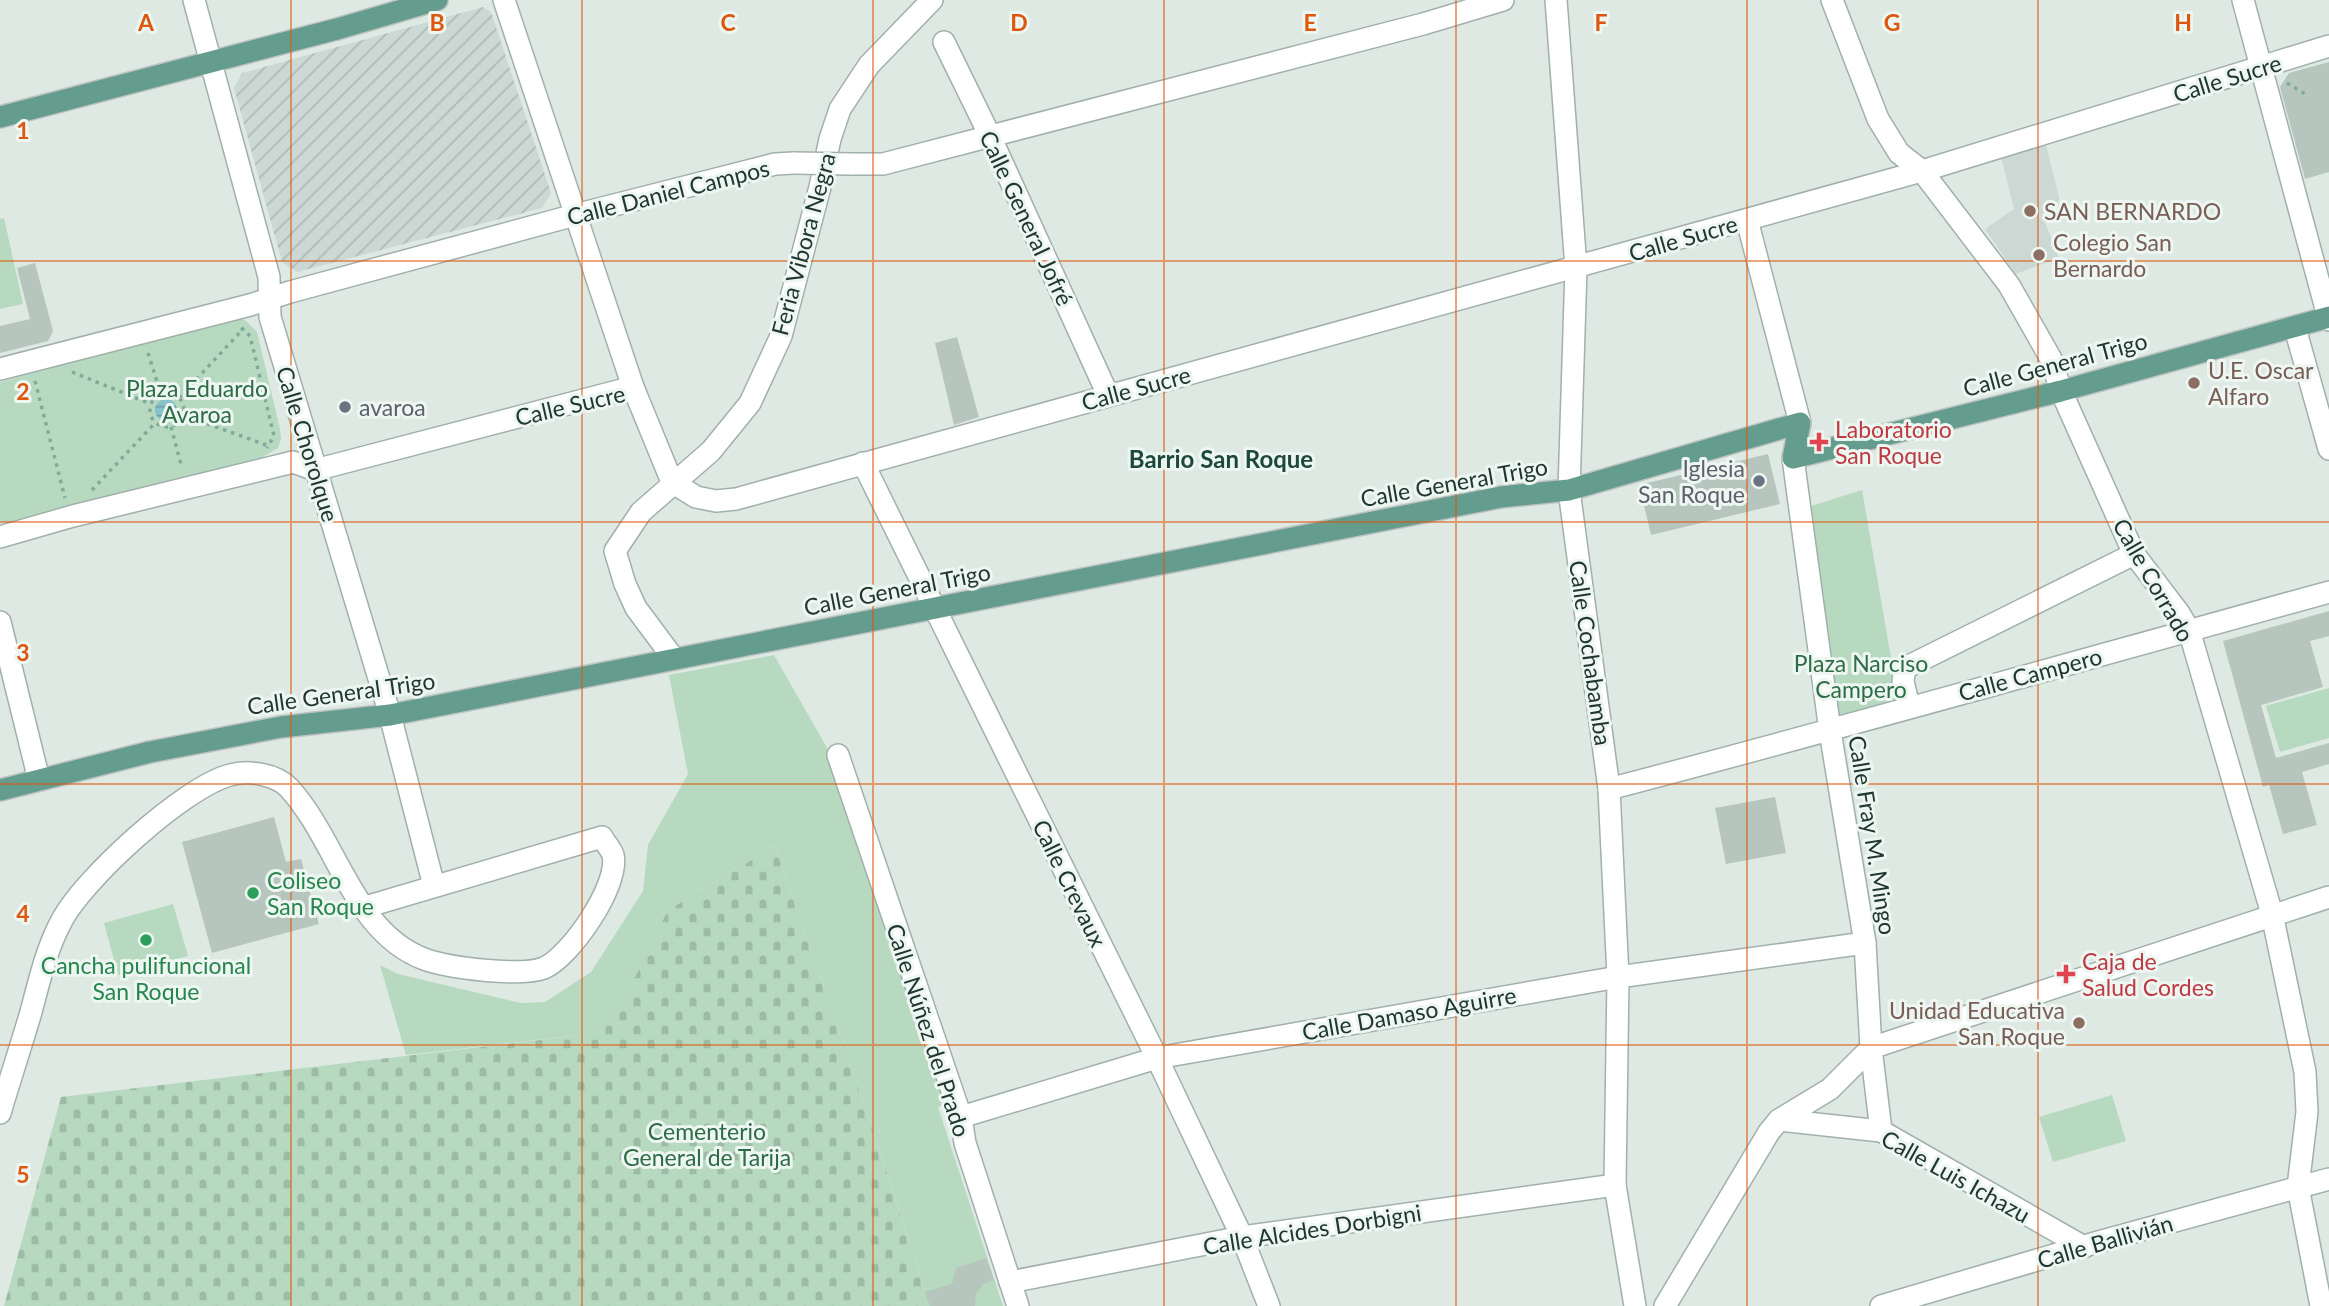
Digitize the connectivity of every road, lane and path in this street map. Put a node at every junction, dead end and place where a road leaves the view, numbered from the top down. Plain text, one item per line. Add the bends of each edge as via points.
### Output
1 (194, 0) edge
2 (437, 0) edge
3 (504, 0) edge
4 (932, 0) edge
5 (1503, 0) edge
6 (1556, 0) edge
7 (1832, 0) edge
8 (2243, 0) edge
9 (944, 42) dead end
10 (2329, 46) edge
11 (210, 61) junction
12 (2262, 67) junction
13 (0, 117) edge
14 (990, 136) junction
15 (1922, 172) junction
16 (575, 215) junction
17 (1747, 220) junction
18 (1576, 268) junction
19 (270, 298) junction
20 (2329, 318) edge
21 (249, 323) dead end
22 (237, 325) dead end
23 (2295, 328) junction
24 (243, 330) junction
25 (148, 351) dead end
26 (0, 369) edge
27 (85, 369) dead end
28 (47, 379) dead end
29 (633, 387) junction
30 (2062, 391) junction
31 (161, 394) junction
32 (1108, 395) junction
33 (179, 398) junction
34 (151, 404) junction
35 (183, 415) junction
36 (155, 423) junction
37 (1800, 423) junction
38 (171, 427) junction
39 (267, 448) junction
40 (278, 448) dead end
41 (2329, 449) edge
42 (1793, 458) junction
43 (863, 463) junction
44 (194, 468) dead end
45 (315, 470) junction
46 (673, 482) junction
47 (103, 490) dead end
48 (1569, 490) junction
49 (77, 496) dead end
50 (0, 537) edge
51 (2134, 554) junction
52 (2329, 592) edge
53 (934, 608) junction
54 (0, 622) edge
55 (2189, 631) junction
56 (674, 659) junction
57 (1909, 707) junction
58 (390, 715) junction
59 (1830, 731) junction
60 (838, 755) dead end
61 (38, 780) junction
62 (1609, 789) junction
63 (0, 790) edge
64 (434, 886) junction
65 (2329, 897) edge
66 (362, 908) junction
67 (2272, 914) junction
68 (1865, 943) junction
69 (1618, 977) junction
70 (1871, 1048) junction
71 (1157, 1058) junction
72 (0, 1113) edge
73 (961, 1117) junction
74 (1780, 1121) junction
75 (1881, 1131) junction
76 (2329, 1179) edge
77 (1615, 1185) junction
78 (2298, 1187) junction
79 (1242, 1237) junction
80 (2084, 1247) junction
81 (1010, 1282) junction
82 (1018, 1306) edge
83 (1269, 1306) edge
84 (1635, 1306) edge
85 (1665, 1306) edge
86 (1881, 1306) edge
87 (2321, 1306) edge

1 - 11 street, Calle Chorolque
2 - 11 main road
3 - 16 street
4 - 46 street, Feria Vibora Negra via 869,65 840,108 781,336 750,403 711,451
5 - 14 street, Calle Daniel Campos
6 - 18 street, Calle Cochabamba
7 - 15 street, Calle Corrado via 1878,119 1899,153
8 - 12 street
9 - 14 street, Calle General Jofré
10 - 12 street, Calle Sucre
11 - 13 main road
11 - 19 street, Calle Chorolque via 269,277
12 - 15 street, Calle Sucre
12 - 20 street
14 - 16 street, Calle Daniel Campos, bridge via 883,164 775,164
14 - 32 street, Calle General Jofré
15 - 17 street, Calle Sucre
15 - 30 street, Calle Corrado via 2009,285 2051,359
16 - 19 street, Calle Daniel Campos
16 - 29 street
17 - 18 street, Calle Sucre
17 - 37 street, Calle Fray M. Mingo
18 - 32 street, Calle Sucre
18 - 48 street, Calle Cochabamba
19 - 26 street, Calle Daniel Campos
19 - 45 street, Calle Chorolque via 270,317
20 - 23 main road, Calle General Trigo
21 - 24 path
22 - 24 path
23 - 30 main road, Calle General Trigo
23 - 41 street
24 - 33 path
24 - 39 path via 250,336 274,436
25 - 31 path
27 - 34 path via 72,372
28 - 49 path via 35,382 64,498
29 - 45 street, Calle Sucre
29 - 46 street, Calle Sucre
30 - 42 main road, Calle General Trigo
30 - 51 street, Calle Corrado
31 - 33 path
31 - 34 path
32 - 43 street, Calle Sucre
33 - 35 path
34 - 36 path
35 - 38 path
35 - 39 path
36 - 38 path
36 - 47 path via 89,493
37 - 42 main road, Calle Fray M. Mingo
37 - 48 main road, Calle General Trigo
38 - 44 path via 182,470
39 - 40 path
42 - 59 street, Calle Fray M. Mingo
43 - 46 street, Calle Sucre via 736,499 696,497
43 - 53 street, Calle Crevaux
45 - 50 street, Calle Sucre via 293,462
45 - 58 street, Calle Chorolque
46 - 56 street, Feria Vibora Negra via 641,512 615,551 636,608
48 - 53 main road, Calle General Trigo via 1501,498
48 - 62 street, Calle Cochabamba
51 - 55 street, Calle Corrado
51 - 57 street via 1905,668
52 - 55 street, Calle Campero
53 - 56 main road, Calle General Trigo
53 - 71 street, Calle Crevaux
54 - 61 street
55 - 57 street, Calle Campero
55 - 67 street, Calle Corrado
56 - 58 main road, Calle General Trigo
57 - 59 street, Calle Campero
58 - 61 main road, Calle General Trigo via 281,727
58 - 64 street, Calle Chorolque
59 - 62 street, Calle Campero
59 - 68 street, Calle Fray M. Mingo
60 - 73 street, Calle Núñez del Prado
61 - 63 main road, Calle General Trigo
62 - 69 street, Calle Cochabamba
64 - 66 street
64 - 66 street via 601,837 613,854 604,898 593,918 547,967 530,972 467,968 425,959 400,947
65 - 67 street
66 - 72 street via 308,812 287,785 258,773 229,775 184,799 99,871 65,914 48,951
67 - 70 street
67 - 78 street, Calle Corrado via 2305,1072 2307,1112
68 - 69 street, Calle Damaso Aguirre
68 - 70 street, Calle Fray M. Mingo
69 - 71 street, Calle Damaso Aguirre
69 - 77 street, Calle Cochabamba
70 - 74 street via 1830,1089
70 - 75 street, Calle Fray M. Mingo
71 - 73 street, Calle Damaso Aguirre
71 - 79 street, Calle Crevaux
73 - 81 street, Calle Núñez del Prado via 965,1143
74 - 75 street, Calle Luis Ichazu
74 - 85 street via 1769,1132
75 - 80 street, Calle Luis Ichazu
76 - 78 street, Calle Ballivián
77 - 79 street, Calle Alcides Dorbigni
77 - 84 street, Calle Cochabamba
78 - 80 street, Calle Ballivián
78 - 87 street, Calle Corrado
79 - 81 street, Calle Alcides Dorbigni
79 - 83 street, Calle Crevaux
80 - 86 street, Calle Ballivián
81 - 82 street, Calle Núñez del Prado

